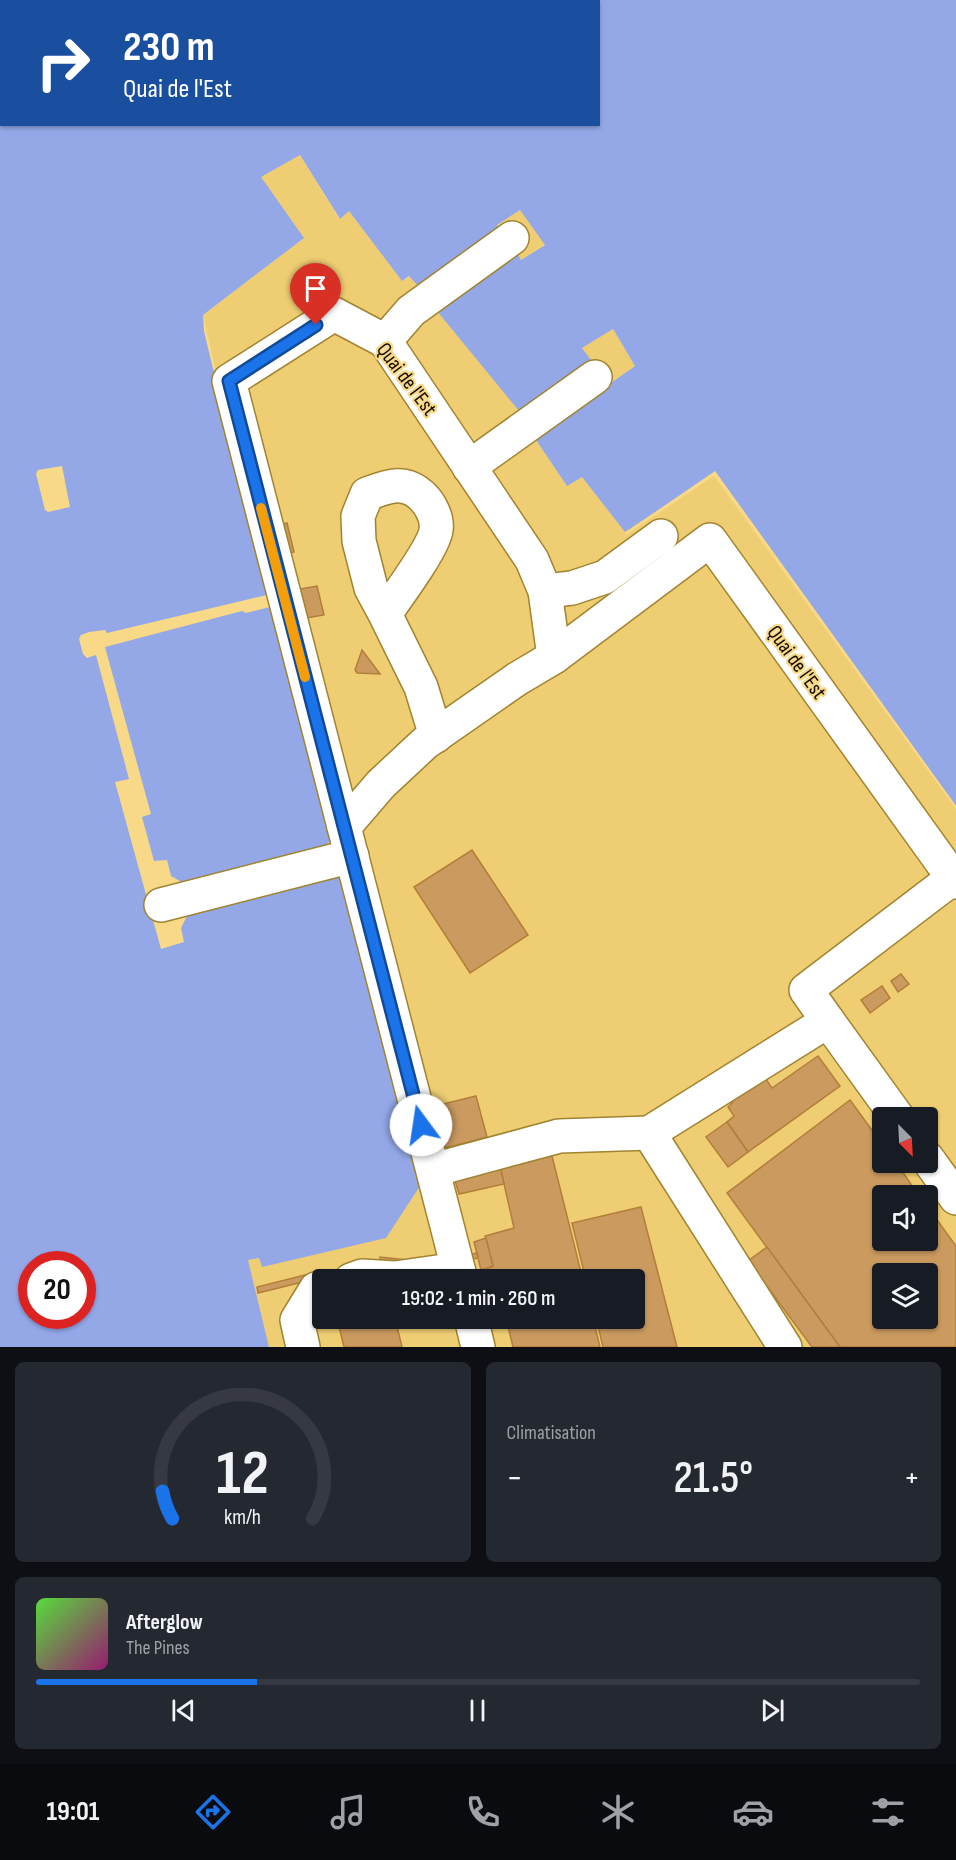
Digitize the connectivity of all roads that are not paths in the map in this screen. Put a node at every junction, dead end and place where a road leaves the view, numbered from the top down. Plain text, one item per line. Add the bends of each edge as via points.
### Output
1 (512, 238) dead end
2 (385, 341) junction
3 (595, 376) dead end
4 (469, 466) junction
5 (661, 537) dead end
6 (545, 591) junction
7 (385, 614) dead end
8 (554, 657) junction
9 (435, 736) junction
10 (348, 842) junction
11 (954, 880) edge
12 (161, 905) dead end
13 (828, 1021) junction
14 (890, 1107) edge
15 (649, 1133) junction
16 (433, 1170) junction
17 (938, 1173) edge
18 (956, 1198) edge
19 (459, 1269) edge
20 (312, 1296) edge
21 (474, 1329) edge
22 (303, 1347) edge
23 (478, 1347) edge
24 (785, 1347) edge

1 - 2 lane via 411,311
2 - 4 lane, Quai de l'Est
2 - 10 lane, Quai de l'Est via 334,314 229,381
3 - 4 lane
4 - 6 lane, Quai de l'Est via 532,560
5 - 6 lane via 605,577 572,588
6 - 8 lane, Quai de l'Est
7 - 9 lane via 421,687
8 - 9 lane
8 - 11 lane, Quai de l'Est via 710,540
9 - 10 lane via 381,784
10 - 12 lane
10 - 16 lane, Quai de l'Est
11 - 13 lane via 806,990
13 - 14 lane
13 - 15 lane
15 - 16 lane via 559,1136
15 - 24 lane
16 - 19 lane, Quai de l'Est
17 - 18 lane
20 - 22 lane via 297,1320
21 - 23 lane

